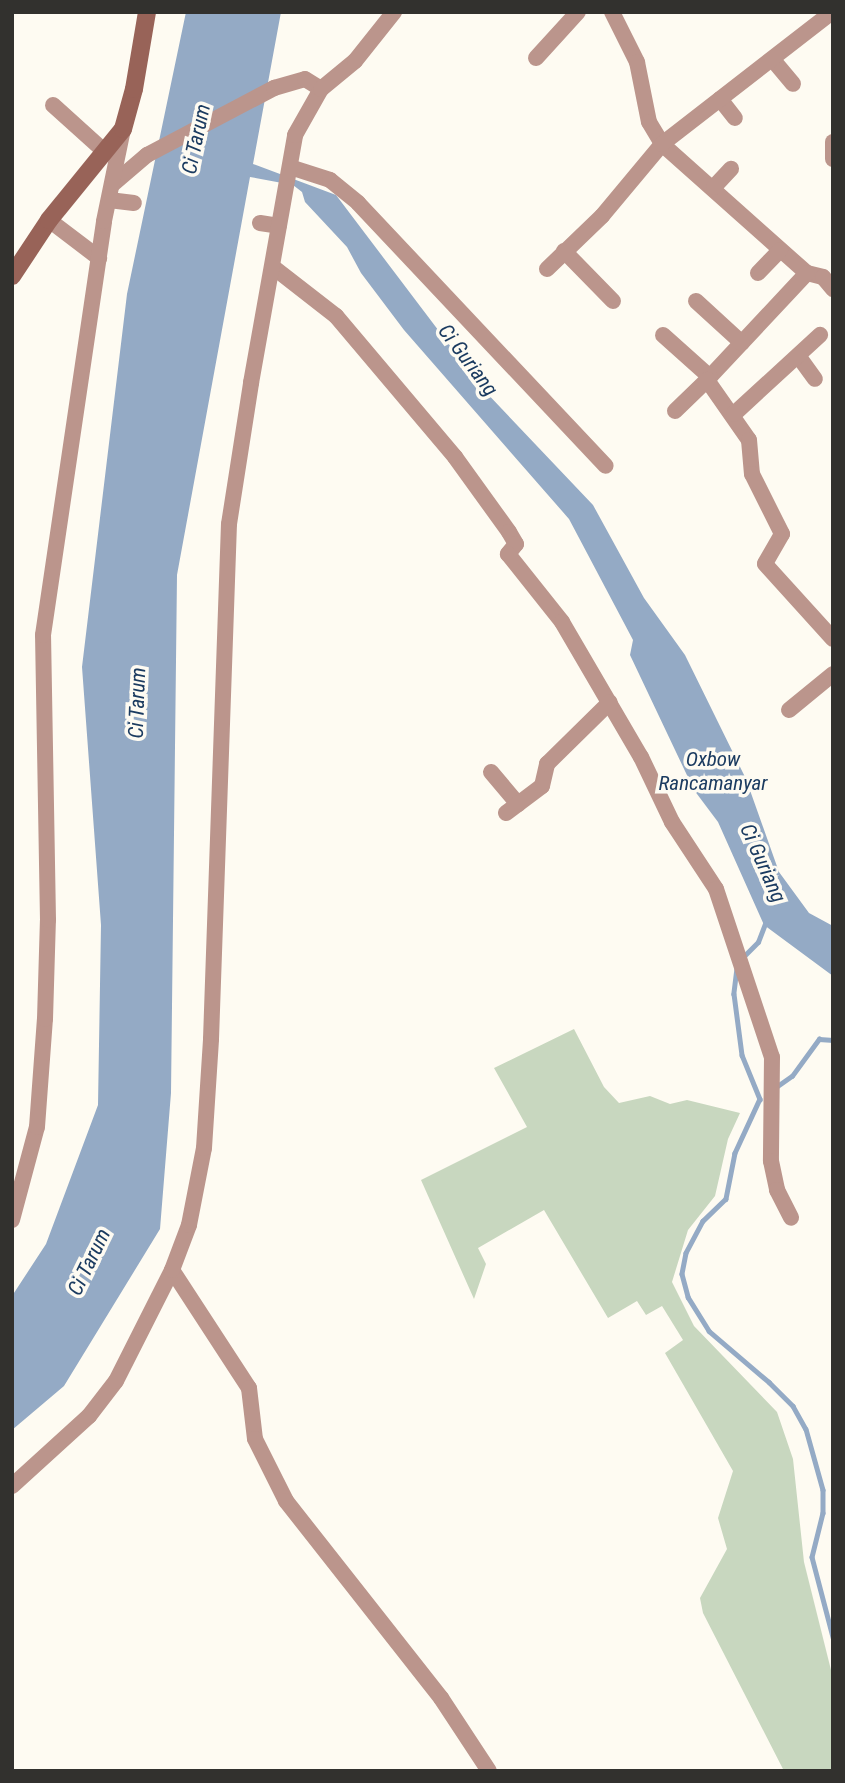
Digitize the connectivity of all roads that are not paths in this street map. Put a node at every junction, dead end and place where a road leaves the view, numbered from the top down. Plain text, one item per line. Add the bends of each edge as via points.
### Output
1 (146, 12) edge
2 (394, 12) edge
3 (578, 12) edge
4 (612, 12) edge
5 (832, 12) edge
6 (536, 58) dead end
7 (773, 60) junction
8 (793, 84) dead end
9 (321, 89) junction
10 (720, 99) junction
11 (53, 105) dead end
12 (734, 118) dead end
13 (116, 141) junction
14 (833, 142) edge
15 (662, 144) junction
16 (833, 159) edge
17 (131, 166) junction
18 (731, 169) dead end
19 (289, 176) junction
20 (113, 184) junction
21 (714, 187) junction
22 (109, 200) junction
23 (134, 203) dead end
24 (49, 220) junction
25 (260, 223) dead end
26 (279, 226) junction
27 (780, 250) junction
28 (564, 251) junction
29 (99, 258) junction
30 (273, 267) junction
31 (547, 269) dead end
32 (758, 273) dead end
33 (807, 273) junction
34 (12, 276) edge
35 (833, 289) edge
36 (613, 301) dead end
37 (696, 301) dead end
38 (663, 335) dead end
39 (820, 335) dead end
40 (742, 343) junction
41 (799, 357) junction
42 (708, 378) junction
43 (815, 379) dead end
44 (675, 411) dead end
45 (734, 414) junction
46 (606, 466) dead end
47 (833, 639) edge
48 (833, 674) edge
49 (610, 702) junction
50 (789, 710) dead end
51 (491, 772) dead end
52 (16, 1195) edge
53 (791, 1218) dead end
54 (12, 1220) edge
55 (172, 1269) junction
56 (12, 1486) edge
57 (489, 1771) edge

1 - 13 street via 134,89
2 - 9 street via 355,61
3 - 6 street
4 - 15 street via 637,62 649,122
5 - 7 street
7 - 8 street
7 - 10 street
9 - 17 street via 305,79 274,88
9 - 19 street via 295,135
10 - 12 street
10 - 15 street
11 - 13 street
13 - 17 street
13 - 20 street
13 - 24 street
14 - 16 street
15 - 21 street
15 - 28 street via 602,216
17 - 20 street
18 - 21 street
19 - 26 street
19 - 46 street via 330,180 358,203
20 - 22 street
21 - 27 street
22 - 23 street
22 - 29 street
24 - 29 street
24 - 34 street
25 - 26 street
26 - 30 street
27 - 32 street
27 - 33 street
28 - 31 street
28 - 36 street
29 - 52 street via 43,635 48,920 42,1064 37,1127
30 - 49 street via 336,316 455,457 513,538 515,545 508,554 562,622
30 - 55 street via 229,524 204,1148 189,1225
33 - 35 street via 822,277
33 - 40 street
37 - 40 street
38 - 42 street
39 - 41 street
40 - 42 street
41 - 43 street
41 - 45 street
42 - 44 street
42 - 45 street
45 - 47 street via 750,440 752,474 782,534 765,564
48 - 50 street
49 - 51 street via 547,764 542,786 512,808
49 - 53 street via 672,822 716,889 772,1057 772,1176
52 - 54 street
55 - 56 street via 116,1381 89,1416
55 - 57 street via 250,1388 255,1439 286,1501 441,1698

